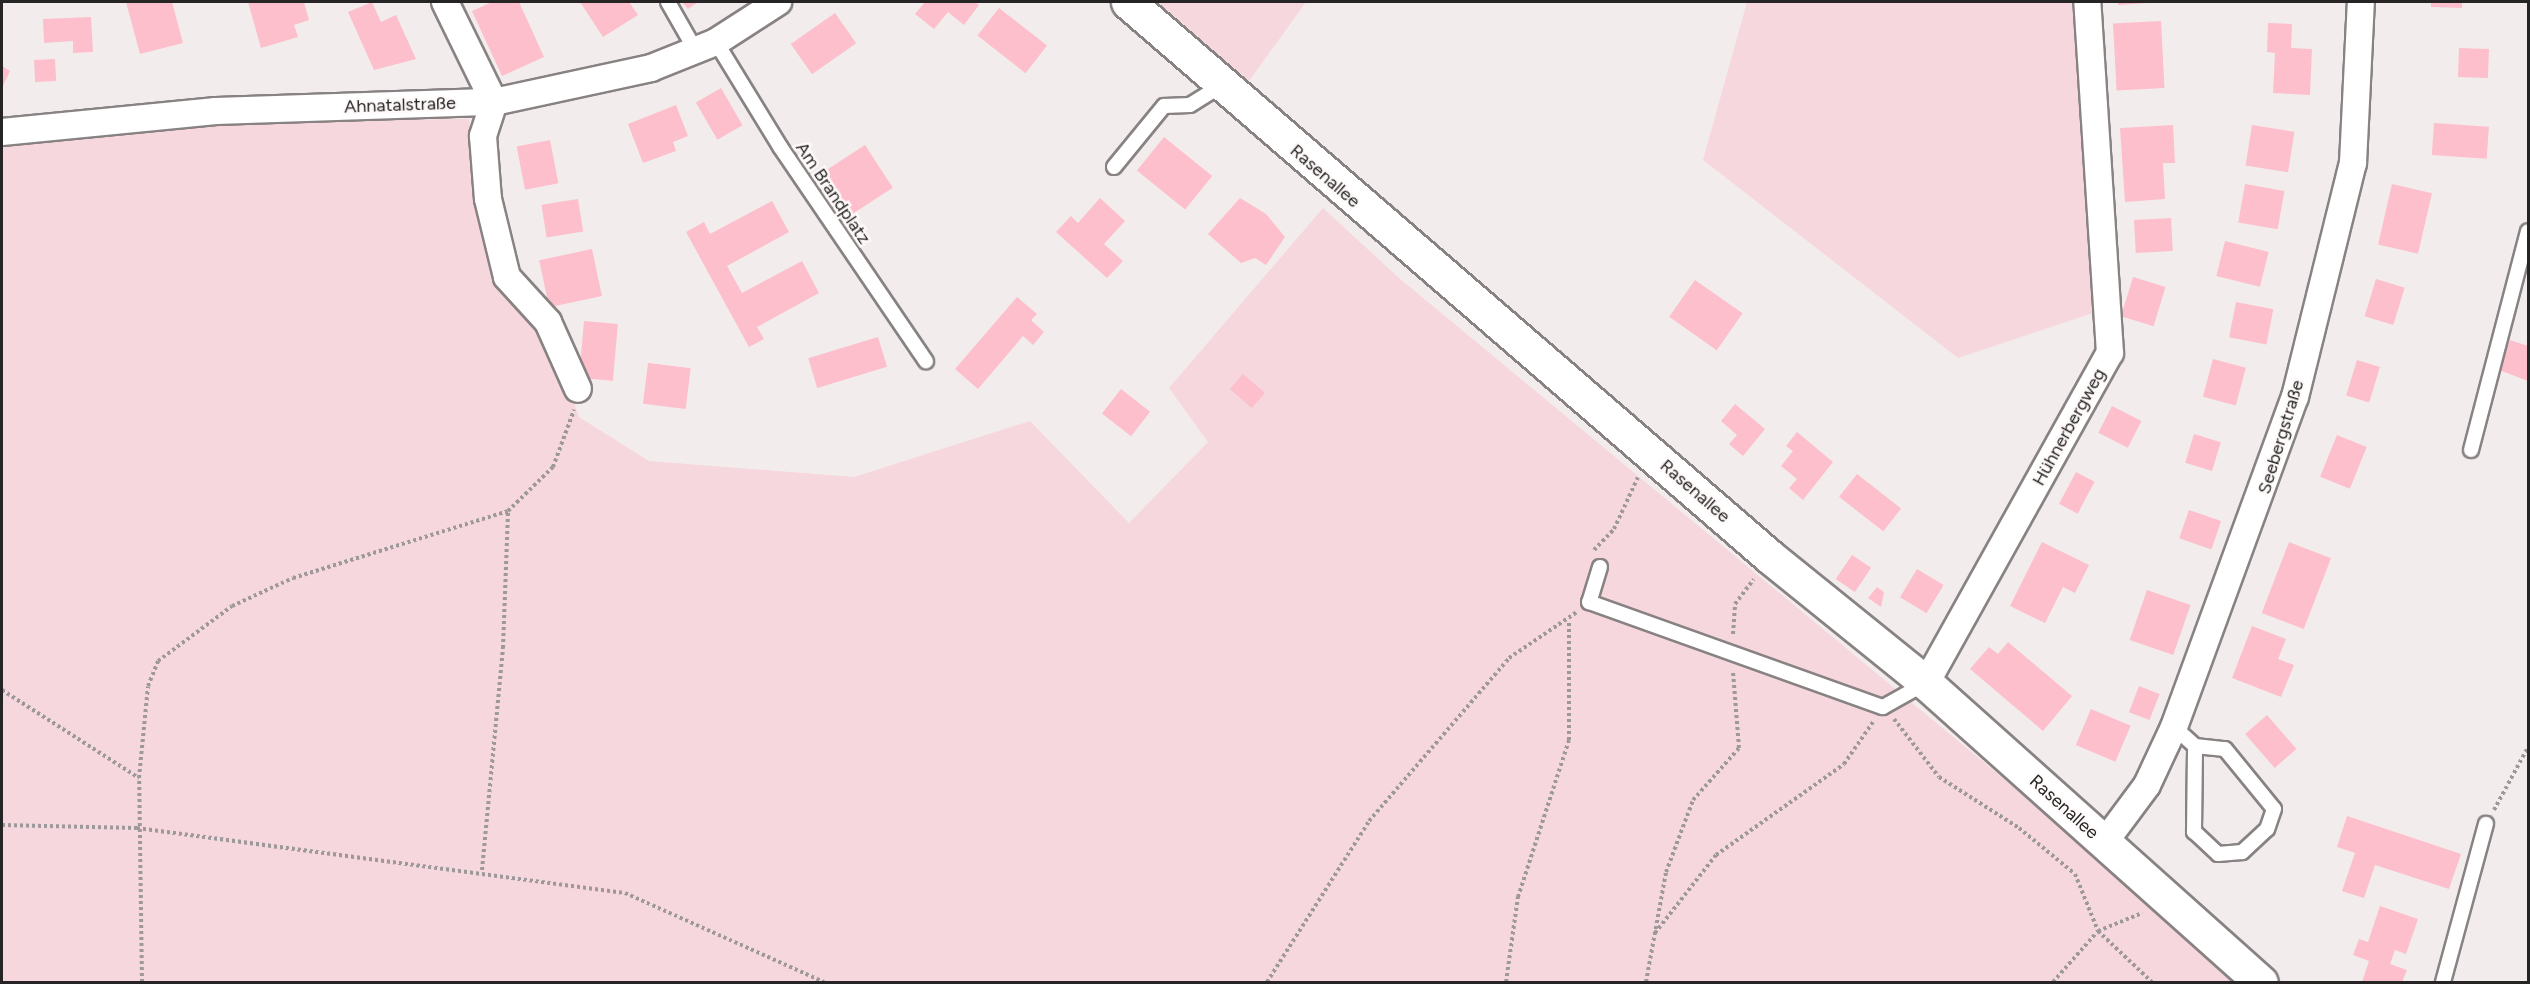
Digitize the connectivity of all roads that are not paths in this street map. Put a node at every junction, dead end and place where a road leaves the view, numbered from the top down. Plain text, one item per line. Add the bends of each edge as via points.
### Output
1 (445, 2) edge
2 (668, 2) edge
3 (778, 2) edge
4 (1128, 2) edge
5 (2086, 2) edge
6 (2361, 2) edge
7 (706, 46) junction
8 (1222, 85) junction
9 (494, 102) junction
10 (2, 132) edge
11 (1114, 167) dead end
12 (2529, 231) edge
13 (926, 361) dead end
14 (578, 389) road end
15 (2471, 450) dead end
16 (1600, 567) road end
17 (1926, 683) junction
18 (2174, 727) junction
19 (2195, 746) junction
20 (2486, 824) road end
21 (2104, 843) junction
22 (2261, 982) edge
23 (2443, 982) edge

1 - 9 street
2 - 7 lane, Am Brandplatz
3 - 7 street, Ahnatalstraße
4 - 8 main road, Rasenallee
5 - 17 street, Hühnerbergweg via 2110,353
6 - 18 street, Seebergstraße via 2353,163 2295,397
7 - 9 street, Ahnatalstraße via 651,68
7 - 13 lane, Am Brandplatz via 781,148
8 - 11 lane via 1190,105 1164,106
8 - 17 main road, Rasenallee via 1770,557
9 - 10 street, Ahnatalstraße via 216,111
9 - 14 street via 483,136 488,200 507,277 548,322
12 - 15 lane
16 - 17 lane via 1589,602 1883,707
17 - 21 main road, Rasenallee
18 - 19 lane
18 - 21 street, Seebergstraße via 2147,785
19 - 19 lane via 2194,832 2218,854 2242,852 2267,829 2274,809 2225,749
20 - 23 lane
21 - 22 main road, Rasenallee

